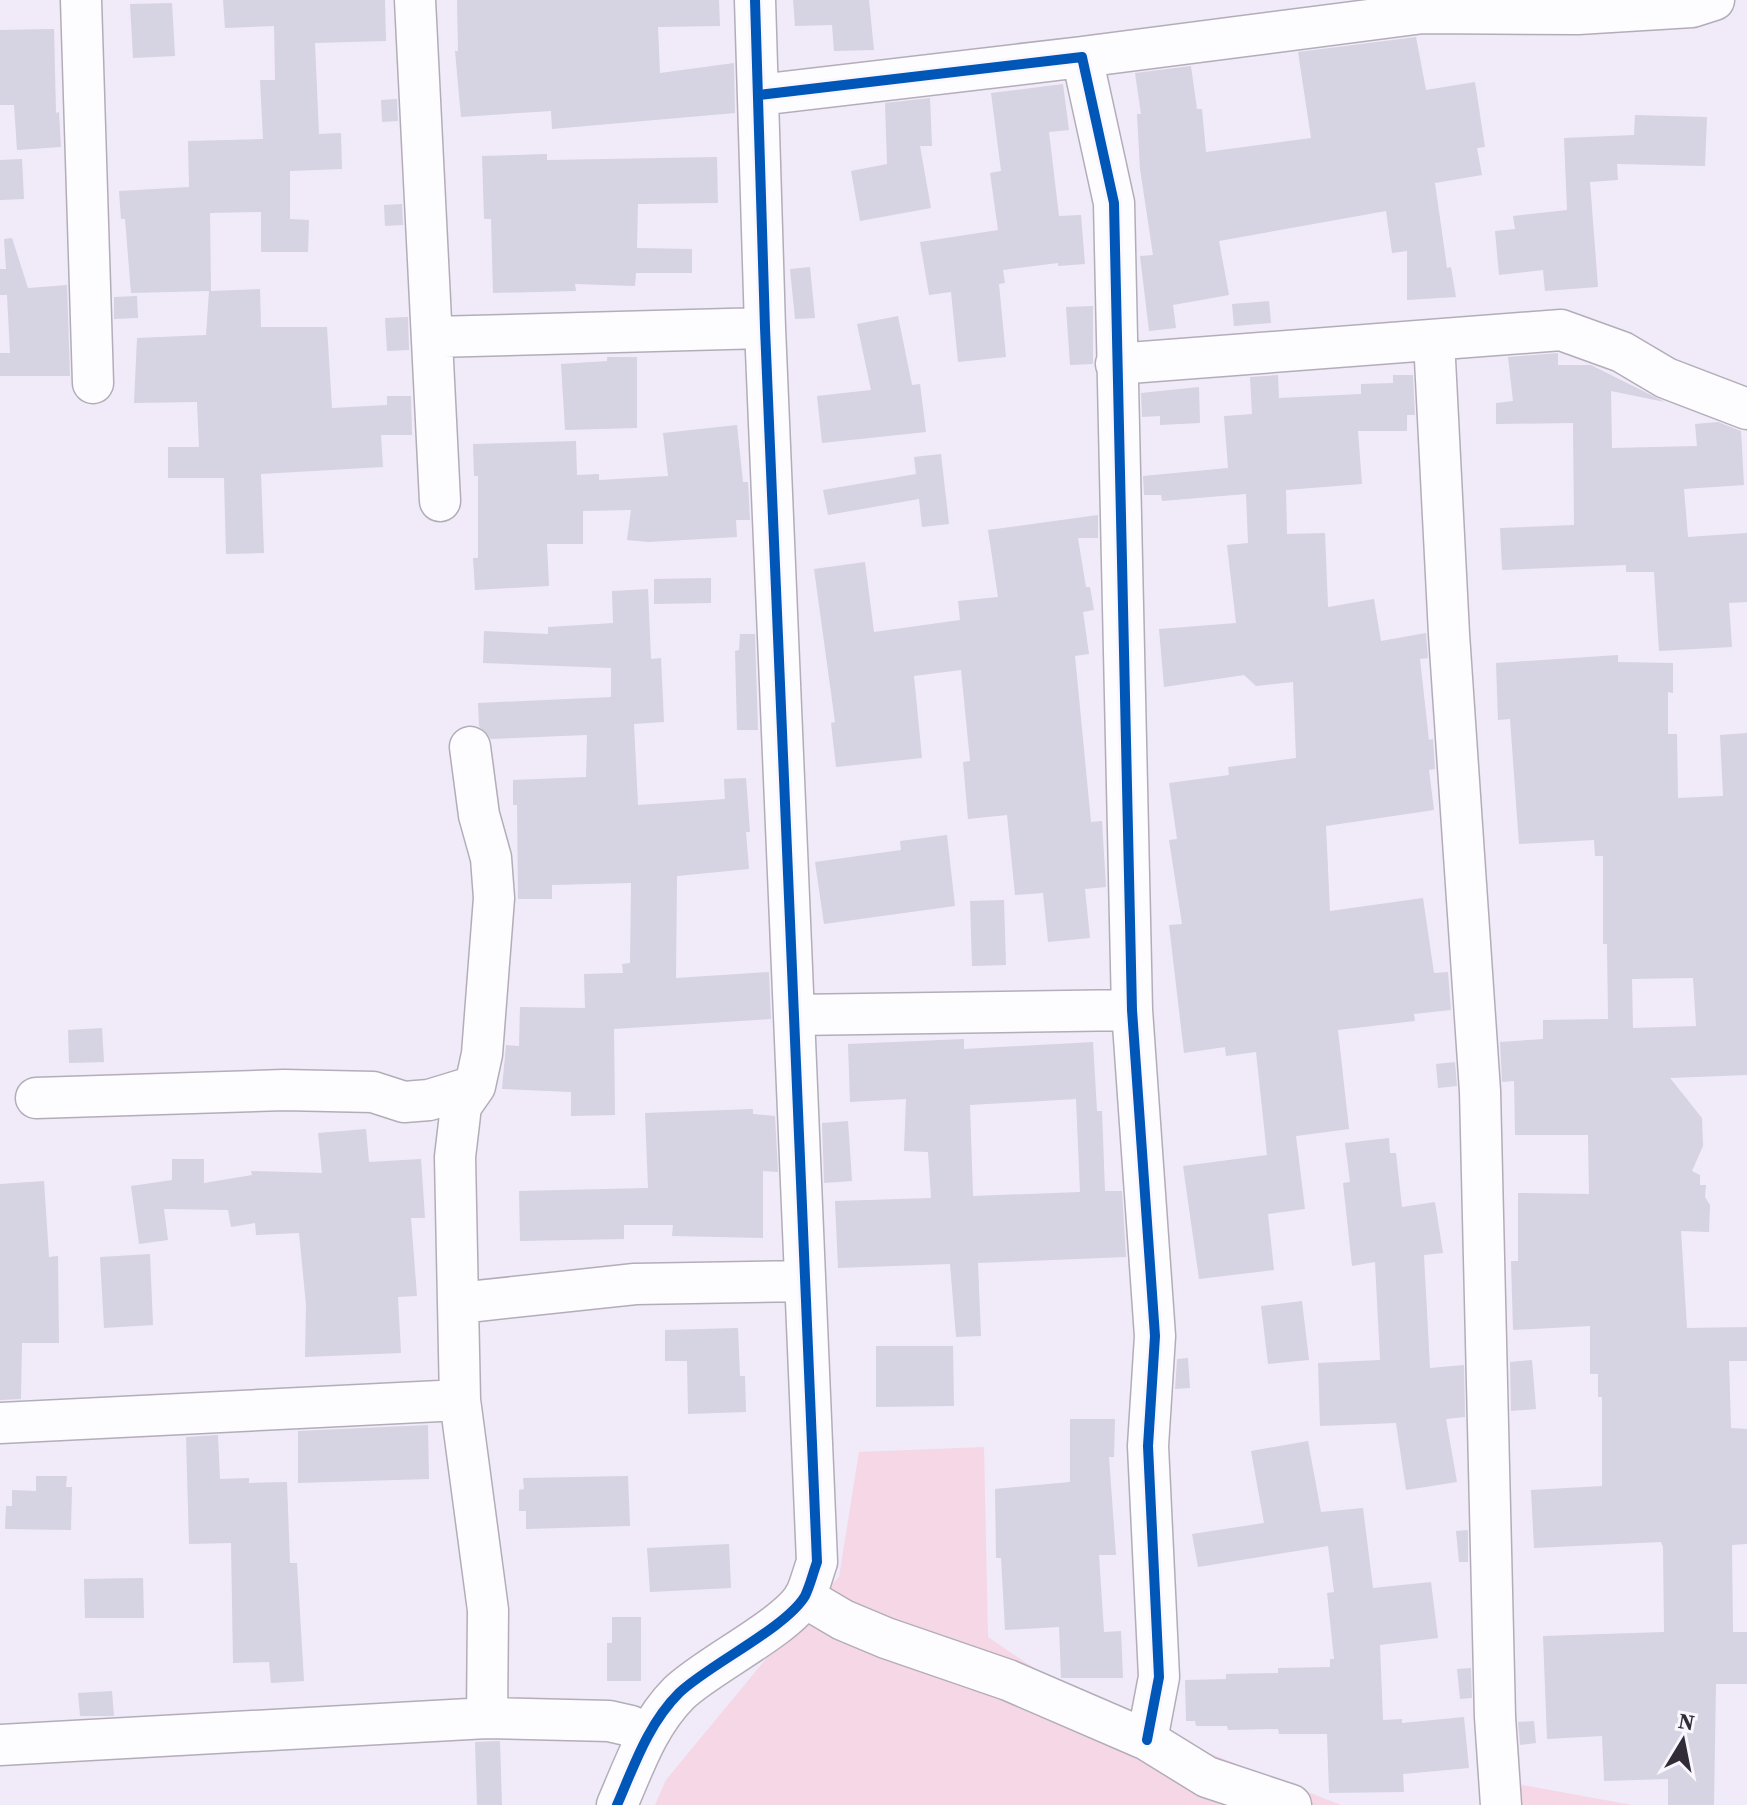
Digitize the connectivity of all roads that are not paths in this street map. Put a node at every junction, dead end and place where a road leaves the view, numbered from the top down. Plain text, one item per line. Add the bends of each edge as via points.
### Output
1 (81, 0) edge
2 (415, 0) edge
3 (755, 0) edge
4 (1714, 0) edge
5 (1082, 57) junction
6 (759, 95) junction
7 (765, 328) junction
8 (434, 337) junction
9 (1434, 340) junction
10 (1116, 364) junction
11 (93, 383) dead end
12 (1747, 409) edge
13 (440, 501) dead end
14 (470, 747) dead end
15 (1132, 1010) junction
16 (794, 1015) junction
17 (475, 1086) junction
18 (36, 1098) dead end
19 (805, 1281) junction
20 (459, 1303) junction
21 (460, 1400) junction
22 (0, 1423) edge
23 (804, 1597) junction
24 (487, 1718) junction
25 (1147, 1740) junction
26 (645, 1741) junction
27 (0, 1745) edge
28 (617, 1805) edge
29 (1291, 1805) edge
30 (1501, 1805) edge

1 - 11 street
2 - 8 street
3 - 6 street
4 - 5 street via 1692,7 1578,14 1423,13
5 - 6 street
5 - 10 street via 1114,203
6 - 7 street
7 - 8 street
7 - 16 street
8 - 13 street
9 - 10 street
9 - 12 street via 1561,330
9 - 30 street via 1480,1091
10 - 15 street
14 - 17 street via 494,898
15 - 16 street
15 - 25 street via 1155,1336 1148,1446 1159,1677
16 - 19 street
17 - 18 street via 404,1102 373,1092 284,1090
17 - 20 street via 461,1106 455,1157
19 - 20 street via 635,1284
19 - 23 street via 817,1562
20 - 21 street
21 - 22 street
21 - 24 street via 488,1610
23 - 25 street via 886,1638 1008,1680
23 - 26 street via 680,1692
24 - 26 street via 609,1721 631,1726
24 - 27 street
25 - 29 street via 1207,1777
26 - 28 street

